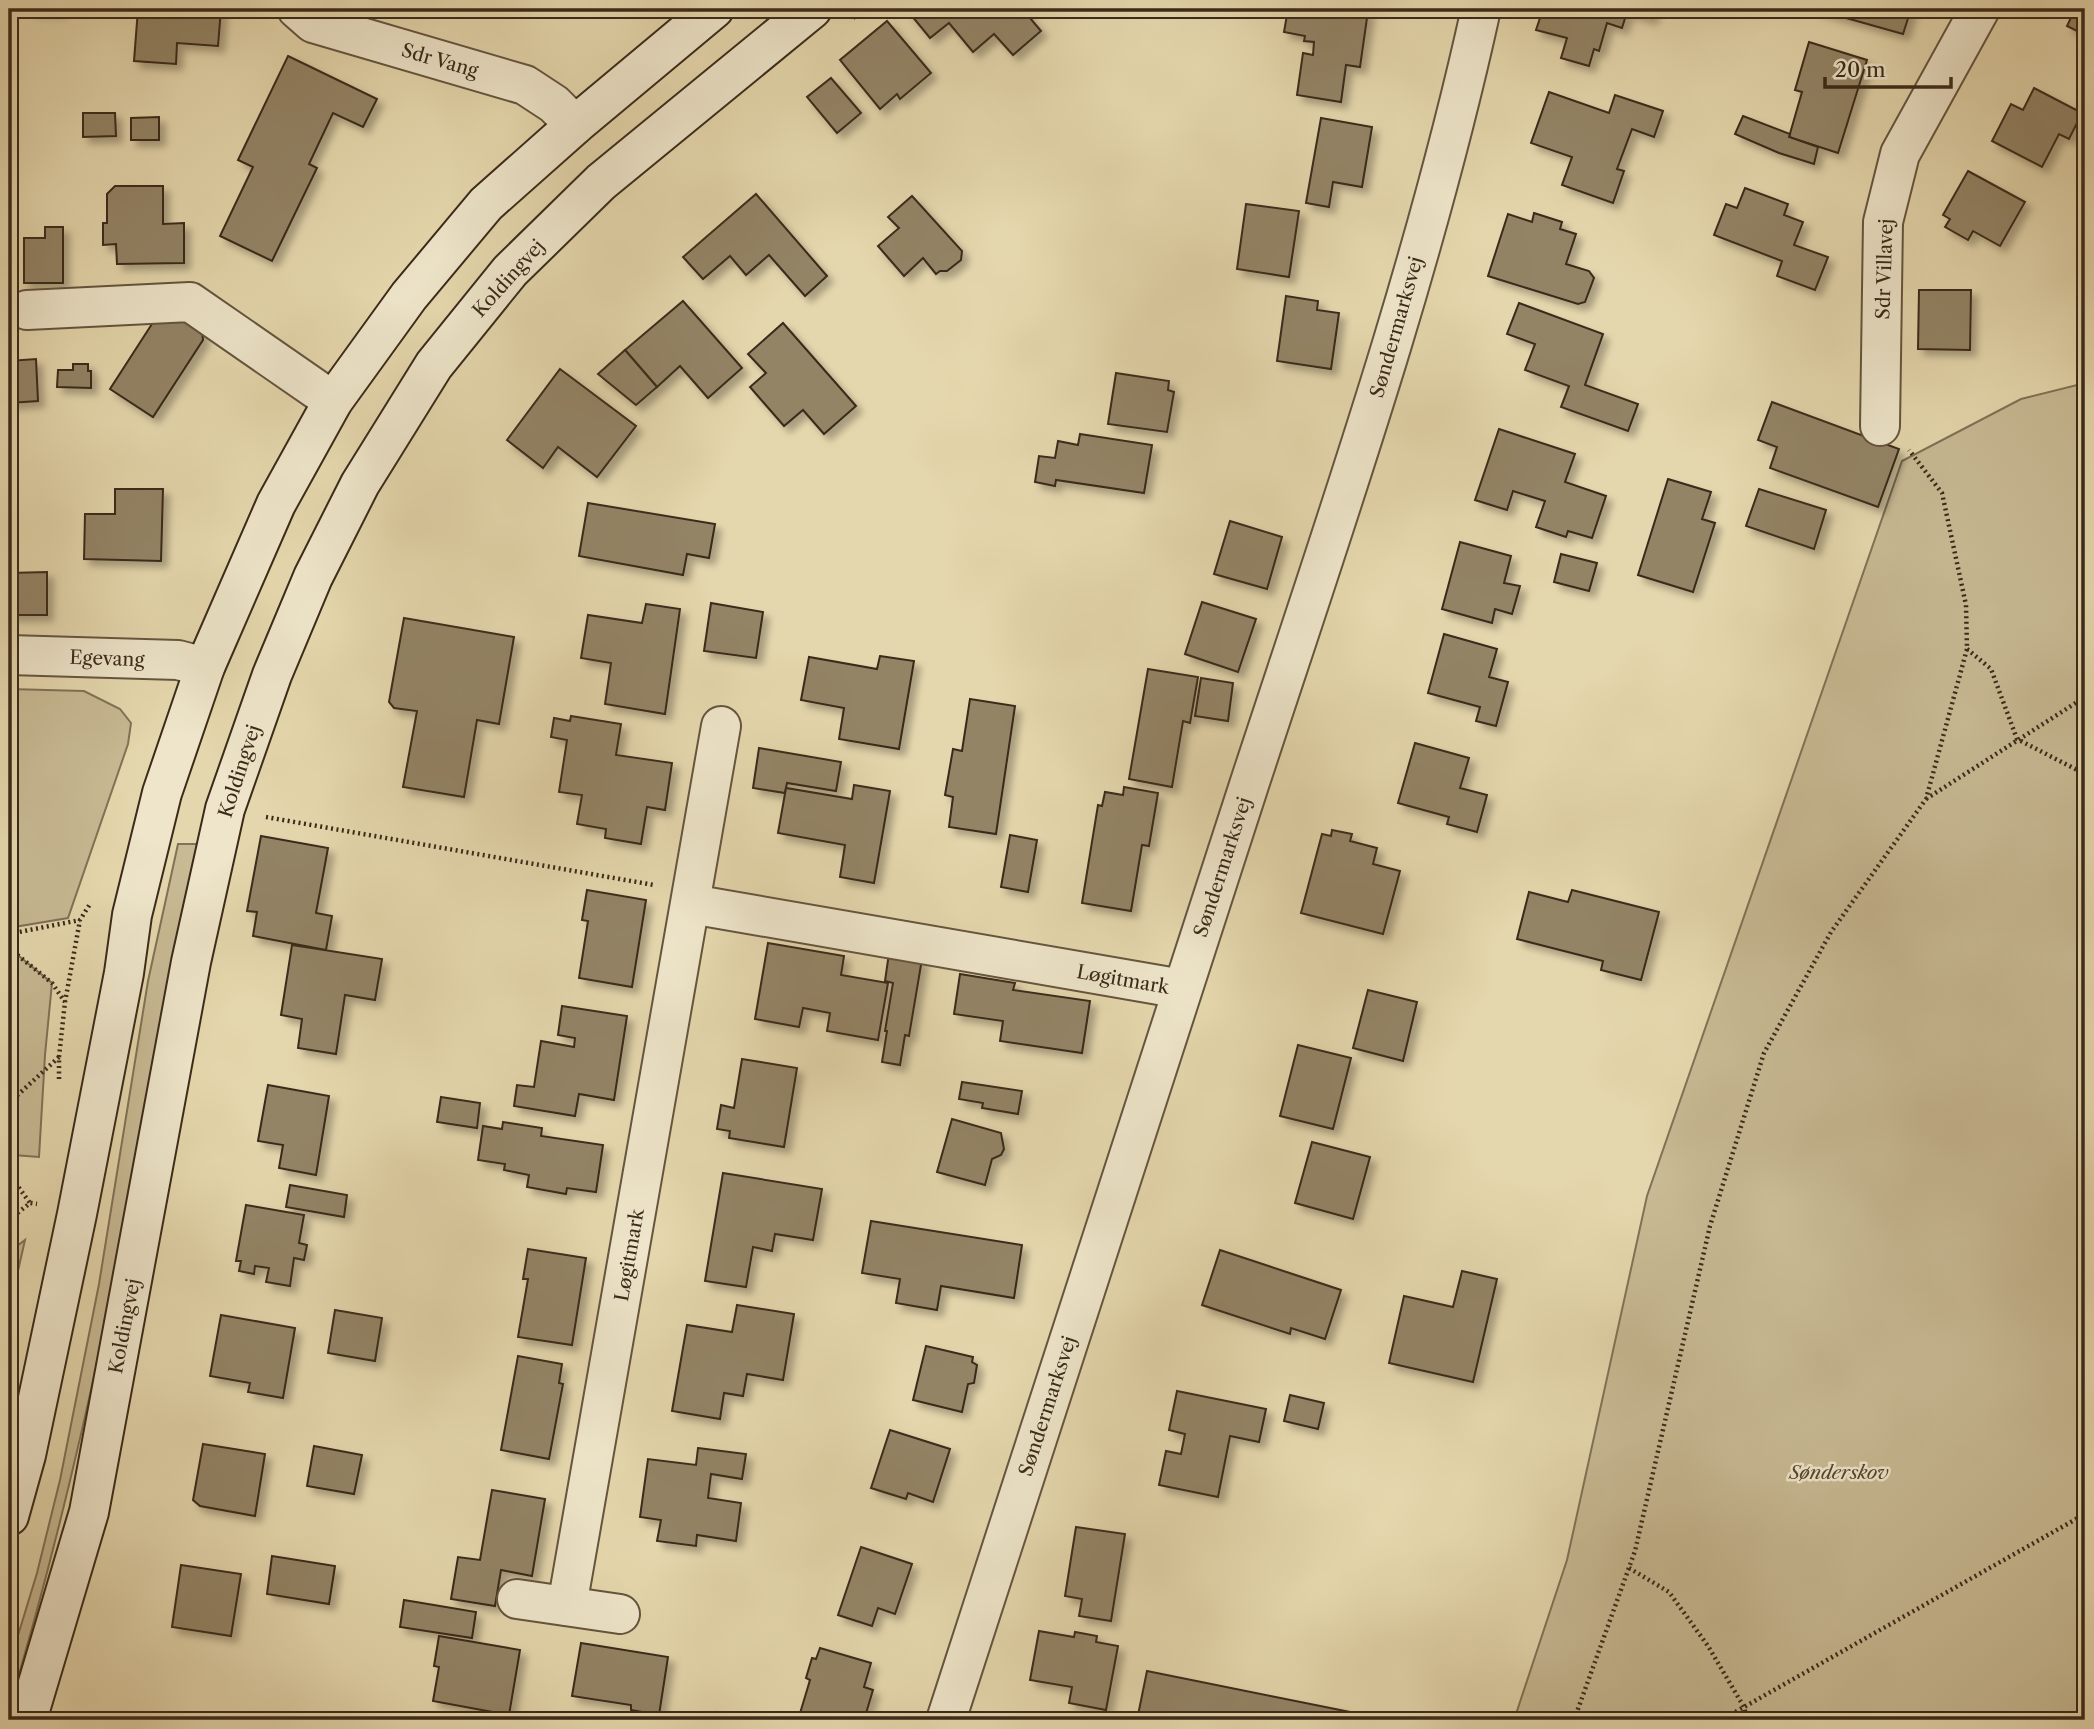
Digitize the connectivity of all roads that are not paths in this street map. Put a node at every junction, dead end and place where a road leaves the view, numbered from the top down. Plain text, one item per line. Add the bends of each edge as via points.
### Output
1 (298, 9) edge
2 (714, 9) edge
3 (1481, 9) edge
4 (1980, 9) edge
5 (829, 16) edge
6 (575, 125) junction
7 (27, 310) dead end
8 (334, 401) junction
9 (1880, 426) road end
10 (9, 655) edge
11 (205, 667) junction
12 (721, 726) dead end
13 (692, 898) junction
14 (1182, 989) junction
15 (9, 1516) edge
16 (517, 1599) dead end
17 (567, 1606) junction
18 (620, 1614) dead end
19 (27, 1720) edge
20 (946, 1720) edge

1 - 6 street, Sdr Vang via 313,23 525,85
2 - 6 street
3 - 14 street, Søndermarksvej via 1391,353
4 - 9 street, Sdr Villavej via 1900,154 1883,222
5 - 19 street, Koldingvej via 601,182 510,271 434,365 360,484 313,577 272,675 225,809 191,962 89,1512
6 - 8 street via 486,204 409,296
7 - 8 street via 190,302
8 - 11 street via 276,504
10 - 11 street, Egevang via 178,660
11 - 15 street via 162,793 132,915 77,1214
12 - 13 street, Løgitmark
13 - 14 street, Løgitmark
13 - 17 street, Løgitmark
14 - 20 street, Søndermarksvej
16 - 17 street
17 - 18 street

